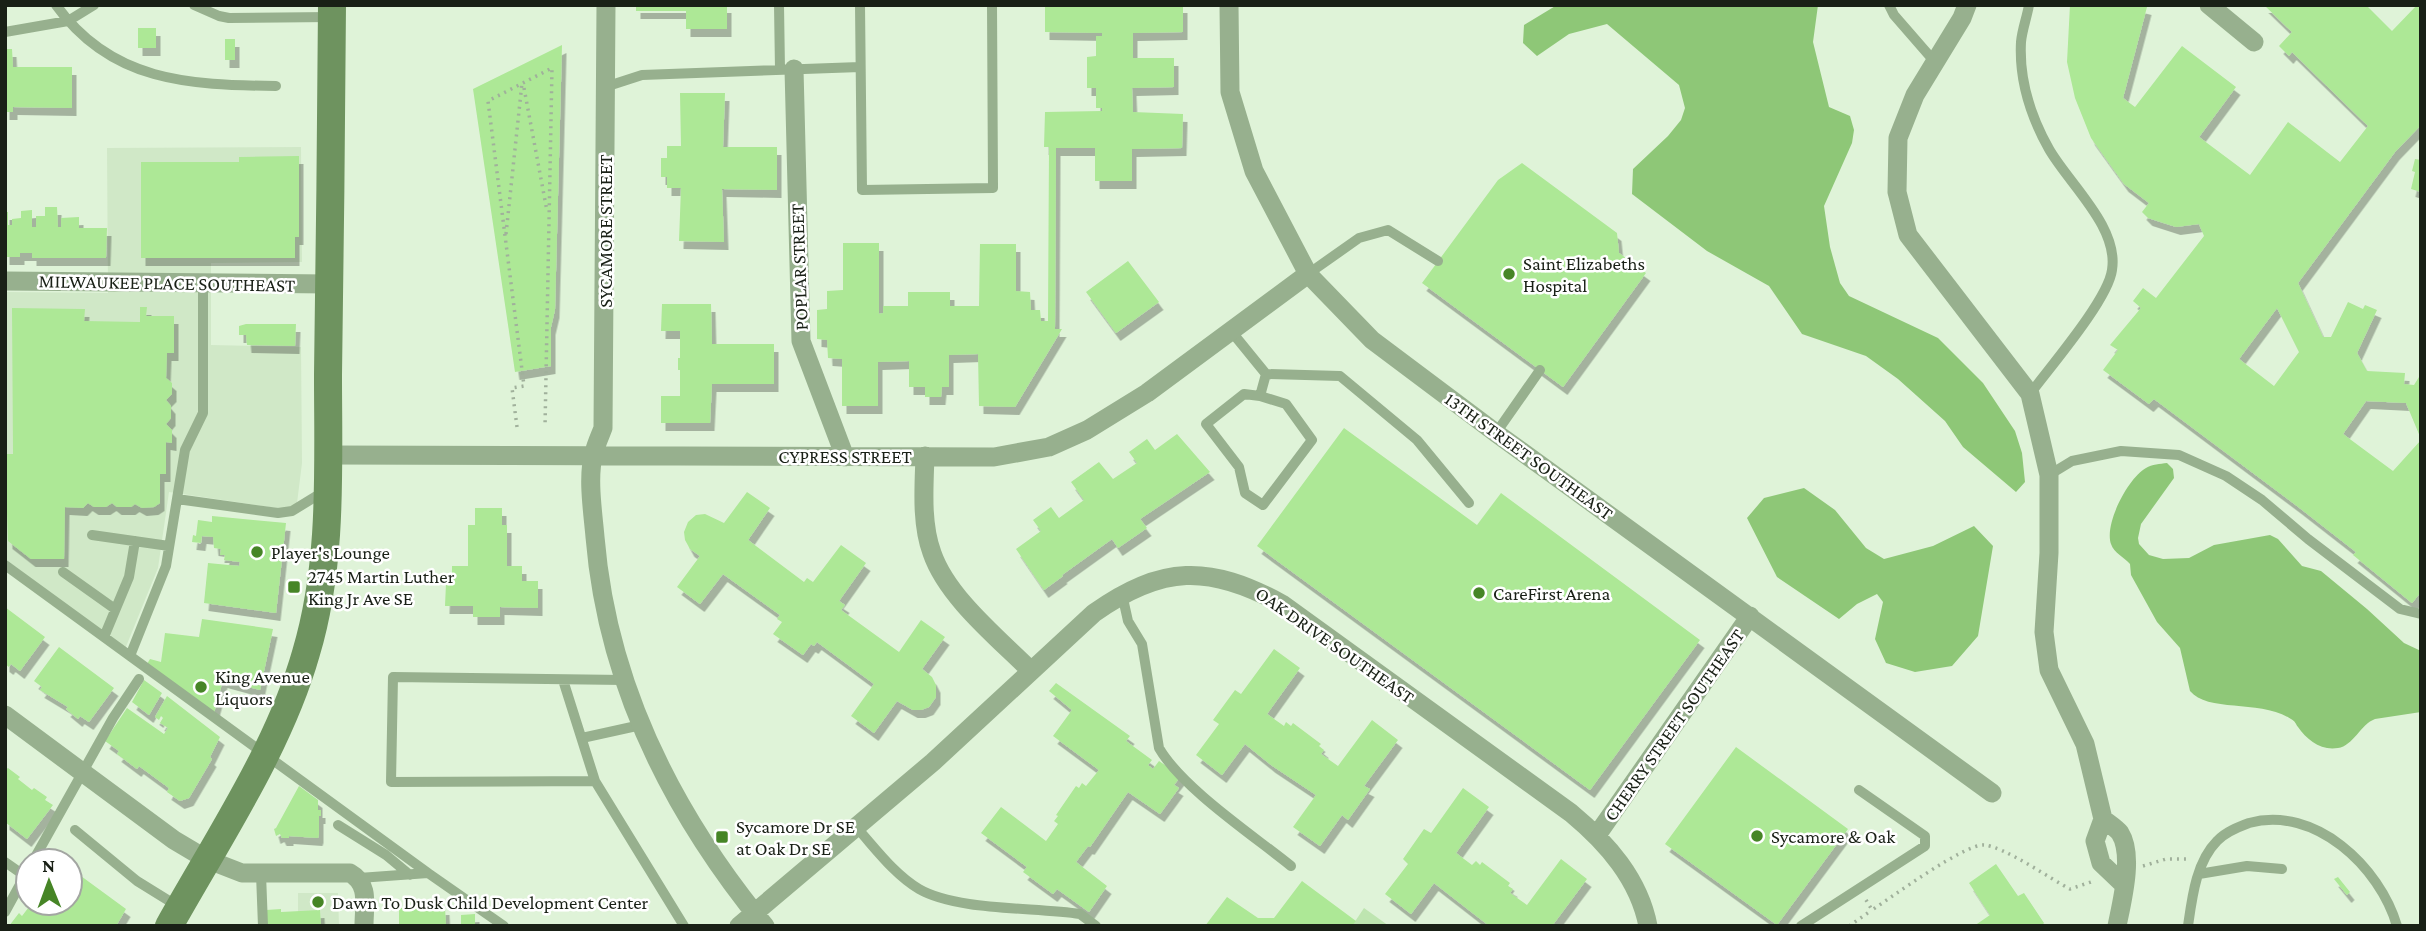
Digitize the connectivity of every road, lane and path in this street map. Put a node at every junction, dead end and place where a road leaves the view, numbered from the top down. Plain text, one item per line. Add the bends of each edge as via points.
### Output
1 (55, 5) edge
2 (94, 5) edge
3 (194, 5) edge
4 (606, 5) edge
5 (779, 5) edge
6 (860, 5) edge
7 (992, 5) edge
8 (1229, 5) edge
9 (1889, 5) edge
10 (1967, 5) edge
11 (2029, 5) edge
12 (2209, 5) edge
13 (331, 11) edge
14 (68, 21) junction
15 (5, 32) edge
16 (2254, 42) dead end
17 (1934, 61) junction
18 (860, 67) junction
19 (787, 69) junction
20 (523, 83) junction
21 (276, 86) dead end
22 (605, 88) junction
23 (549, 219) junction
24 (505, 241) junction
25 (1438, 261) dead end
26 (1308, 274) junction
27 (5, 281) edge
28 (203, 283) junction
29 (329, 284) junction
30 (1231, 331) junction
31 (1540, 369) dead end
32 (1266, 374) junction
33 (2030, 394) junction
34 (1261, 396) junction
35 (517, 427) dead end
36 (545, 428) dead end
37 (1496, 433) junction
38 (328, 455) junction
39 (593, 455) junction
40 (925, 456) junction
41 (845, 457) junction
42 (2049, 475) junction
43 (327, 489) junction
44 (177, 499) junction
45 (1469, 503) dead end
46 (92, 535) dead end
47 (135, 541) junction
48 (169, 546) junction
49 (5, 565) edge
50 (63, 572) dead end
51 (1122, 594) junction
52 (115, 609) junction
53 (2421, 614) edge
54 (1750, 615) junction
55 (104, 637) junction
56 (130, 656) junction
57 (1031, 671) junction
58 (139, 679) dead end
59 (563, 680) junction
60 (624, 680) junction
61 (5, 715) edge
62 (641, 725) junction
63 (582, 738) junction
64 (264, 755) junction
65 (83, 773) junction
66 (596, 781) junction
67 (1860, 790) dead end
68 (1992, 793) dead end
69 (338, 825) dead end
70 (857, 828) junction
71 (75, 830) dead end
72 (1597, 835) junction
73 (41, 847) edge
74 (206, 859) junction
75 (2186, 859) dead end
76 (1291, 866) dead end
77 (2138, 867) dead end
78 (2282, 869) dead end
79 (428, 873) junction
80 (261, 874) junction
81 (2199, 874) junction
82 (354, 875) junction
83 (410, 875) junction
84 (2099, 879) dead end
85 (1858, 889) junction
86 (14, 895) edge
87 (1872, 910) junction
88 (5, 912) edge
89 (174, 916) edge
90 (760, 919) edge
91 (262, 926) edge
92 (364, 926) edge
93 (504, 926) edge
94 (684, 926) edge
95 (739, 926) edge
96 (1096, 926) edge
97 (1648, 926) edge
98 (1801, 926) edge
99 (1849, 926) edge
100 (2117, 926) edge
101 (2188, 926) edge
102 (2397, 926) edge

1 - 14 lane
2 - 14 lane
3 - 13 lane via 229,18
4 - 22 street, SYCAMORE STREET
5 - 19 lane
6 - 18 lane
7 - 18 lane via 993,188 862,190
8 - 26 street, 13TH STREET SOUTHEAST via 1230,92 1254,171
9 - 17 lane
10 - 17 street
11 - 33 lane via 2021,41 2026,99 2049,149 2109,237 2112,270 2100,299
12 - 16 street
13 - 29 main road
14 - 15 lane
14 - 21 lane via 103,52 143,71 204,84
17 - 33 street via 1898,138 1897,192 1908,235
18 - 19 lane
19 - 22 lane via 642,75
19 - 41 street, POPLAR STREET via 801,341
20 - 23 path
20 - 23 path via 552,68
20 - 24 path
20 - 24 path via 488,101
22 - 39 street, SYCAMORE STREET via 603,428
23 - 36 path
24 - 35 path via 524,386 512,388
25 - 26 lane via 1388,230 1359,237
26 - 30 street, CYPRESS STREET
26 - 37 street, 13TH STREET SOUTHEAST via 1372,340
27 - 28 street, MILWAUKEE PLACE SOUTHEAST
28 - 29 street, MILWAUKEE PLACE SOUTHEAST
28 - 44 lane via 203,412 185,450
29 - 38 main road
30 - 32 lane
30 - 40 street, CYPRESS STREET via 1147,393 1049,447 994,457
31 - 37 lane
32 - 34 lane
32 - 45 lane via 1340,376 1417,440
33 - 42 street
34 - 34 lane via 1244,394 1206,424 1239,467 1245,493 1263,505 1312,440 1286,404
37 - 54 street, 13TH STREET SOUTHEAST
38 - 39 street, CYPRESS STREET
38 - 43 main road
39 - 41 street, CYPRESS STREET
39 - 60 street, SYCAMORE STREET via 598,568
40 - 41 street, CYPRESS STREET
40 - 57 street via 926,529 944,580
42 - 53 lane via 2072,461 2121,450 2179,455 2226,475 2400,609
42 - 100 street via 2044,632 2049,670 2085,744 2103,819 2095,841 2101,863 2123,884
43 - 44 lane via 292,512 278,513
43 - 64 main road via 324,563 312,632 292,696
44 - 48 lane
46 - 47 lane
47 - 48 lane
47 - 52 lane via 129,577
48 - 56 lane via 166,566
49 - 55 lane
50 - 52 lane
51 - 57 street, OAK DRIVE SOUTHEAST via 1094,613
51 - 72 street, OAK DRIVE SOUTHEAST via 1154,580 1192,576 1222,578 1251,587 1282,604
51 - 76 lane via 1128,621 1142,644 1159,748 1165,759 1196,790
52 - 55 lane
54 - 68 street, 13TH STREET SOUTHEAST
54 - 72 street, CHERRY STREET SOUTHEAST
55 - 56 lane
56 - 64 lane
57 - 70 street, OAK DRIVE SOUTHEAST
58 - 65 lane
59 - 60 lane
59 - 63 lane
59 - 66 lane via 393,677 391,782
60 - 62 street, SYCAMORE STREET
61 - 65 street
62 - 63 lane
62 - 90 street, SYCAMORE STREET via 695,831
63 - 66 lane
64 - 74 main road
64 - 79 lane
65 - 73 lane
65 - 74 street
66 - 94 lane
67 - 85 lane via 1925,836 1926,842
69 - 83 lane
70 - 90 street, OAK DRIVE SOUTHEAST
70 - 96 lane via 904,877 950,902 1080,914
71 - 89 lane
72 - 97 street, OAK DRIVE SOUTHEAST via 1637,890
74 - 80 street via 234,871
74 - 89 main road
75 - 77 path
78 - 81 lane via 2247,866
79 - 83 lane
79 - 93 lane
80 - 82 street
80 - 91 lane
81 - 101 lane
81 - 102 lane via 2216,841 2234,829 2258,821 2291,822 2326,836 2365,867 2380,887
82 - 83 lane
82 - 92 street via 364,887
84 - 87 path via 2070,889 1982,845 1963,852
85 - 87 path
85 - 98 lane
86 - 88 lane
87 - 99 path
90 - 95 street, OAK DRIVE SOUTHEAST

